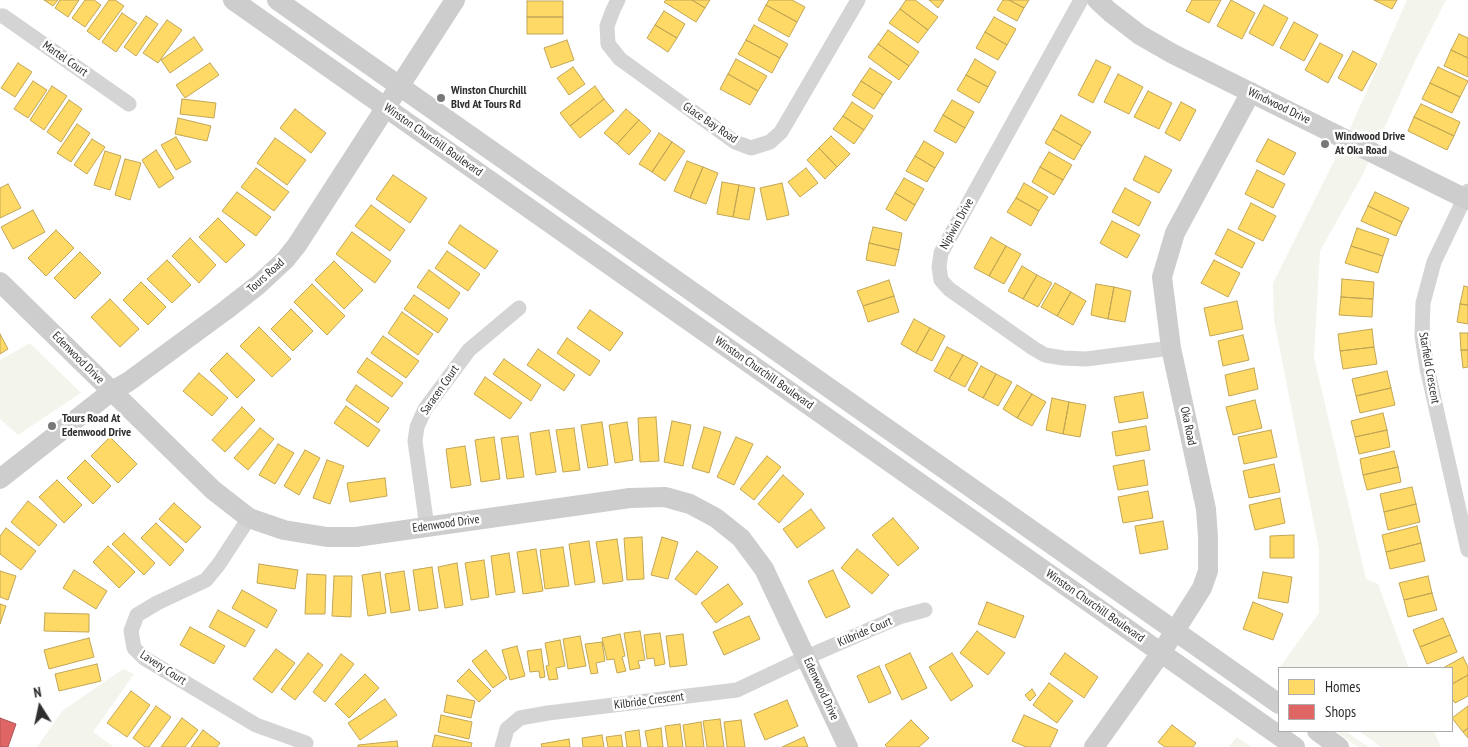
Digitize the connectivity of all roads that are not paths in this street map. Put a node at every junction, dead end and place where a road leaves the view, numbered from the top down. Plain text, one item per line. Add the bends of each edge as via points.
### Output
1 (233, 0) edge
2 (277, 0) edge
3 (455, 0) edge
4 (618, 0) edge
5 (858, 0) edge
6 (1081, 0) edge
7 (1097, 0) edge
8 (0, 16) edge
9 (400, 86) junction
10 (1250, 92) junction
11 (129, 104) dead end
12 (386, 108) junction
13 (1467, 196) edge
14 (0, 282) edge
15 (519, 308) dead end
16 (1171, 348) junction
17 (112, 391) junction
18 (0, 479) edge
19 (249, 518) junction
20 (426, 527) junction
21 (1468, 550) edge
22 (925, 610) dead end
23 (1175, 631) junction
24 (1161, 653) junction
25 (807, 657) junction
26 (1278, 703) edge
27 (1317, 732) edge
28 (306, 743) dead end
29 (502, 747) edge
30 (848, 747) edge
31 (1094, 747) edge
32 (1295, 747) edge
33 (1339, 747) edge

1 - 12 street, Winston Churchill Boulevard
2 - 9 street, Winston Churchill Boulevard
3 - 9 street, Tours Road
4 - 5 street, Glace Bay Road via 607,26 608,44 620,59 735,142 751,148 770,142 781,132
6 - 16 street, Nipiwin Drive via 941,253 941,280 949,289 1045,355 1086,359
7 - 10 street, Windwood Drive via 1140,35
8 - 11 street, Martel Court
9 - 12 street, Tours Road
9 - 23 street, Winston Churchill Boulevard
10 - 13 street, Windwood Drive
10 - 16 street, Oka Road via 1175,233 1162,277
12 - 17 street, Tours Road via 285,260 226,310
12 - 24 street, Winston Churchill Boulevard
13 - 21 street, Starfield Crescent via 1434,262 1423,303 1422,336
14 - 17 street, Edenwood Drive
15 - 20 street, Saracen Court via 469,350 425,409 417,427 415,441
16 - 23 street, Oka Road via 1206,509 1208,537 1208,572 1202,588
17 - 18 street, Tours Road
17 - 19 street, Edenwood Drive via 213,490
19 - 20 street, Edenwood Drive via 284,530 327,538
19 - 28 street, Lavery Court via 206,580 137,615 131,631 134,648 144,658 256,725
20 - 25 street, Edenwood Drive via 630,498 665,497 690,504 716,518 741,538 764,569
22 - 25 street, Kilbride Court via 899,617
23 - 24 street, Oka Road
23 - 26 street, Winston Churchill Boulevard
24 - 31 street, Oka Road
24 - 32 street, Winston Churchill Boulevard
25 - 29 street, Kilbride Crescent via 737,690 520,718 506,729
25 - 30 street, Edenwood Drive
27 - 33 street

